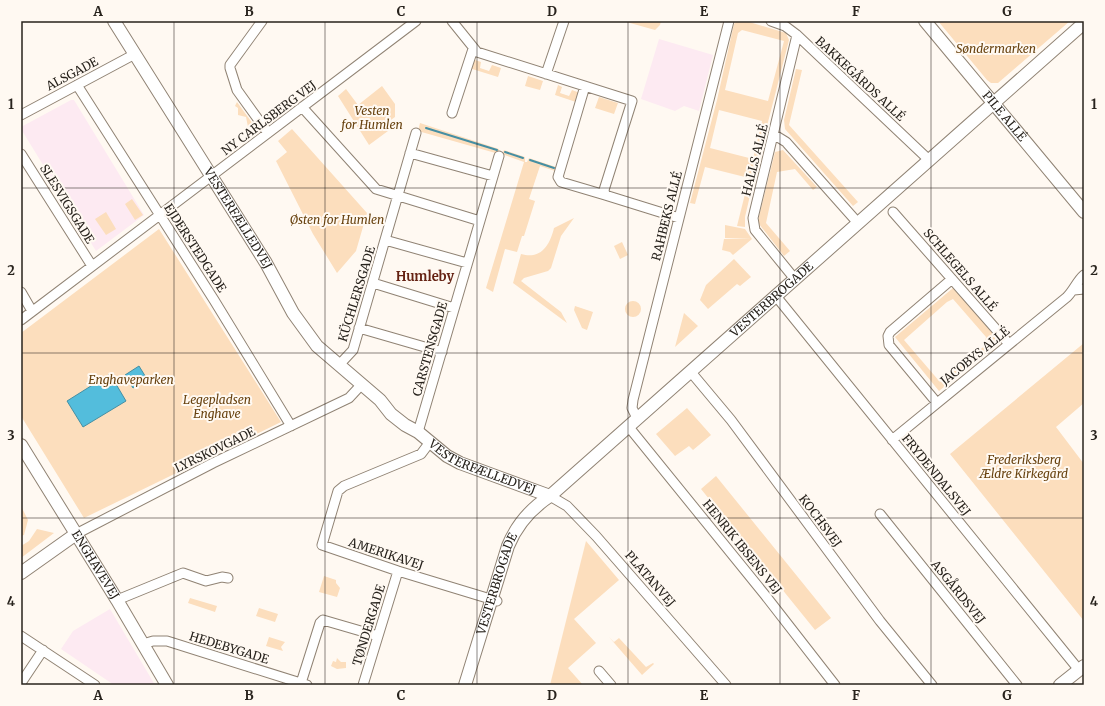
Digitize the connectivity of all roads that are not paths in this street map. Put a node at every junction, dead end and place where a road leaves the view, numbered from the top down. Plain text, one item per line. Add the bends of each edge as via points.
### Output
1 (114, 21) edge
2 (262, 21) edge
3 (416, 21) edge
4 (452, 21) edge
5 (564, 21) edge
6 (729, 21) edge
7 (772, 21) edge
8 (925, 21) edge
9 (1084, 23) edge
10 (797, 35) junction
11 (473, 49) junction
12 (135, 54) junction
13 (546, 74) junction
14 (77, 85) junction
15 (585, 86) junction
16 (993, 103) junction
17 (302, 108) junction
18 (452, 112) dead end
19 (21, 115) edge
20 (268, 133) junction
21 (416, 133) dead end
22 (773, 134) junction
23 (410, 153) junction
24 (21, 154) edge
25 (499, 156) dead end
26 (929, 160) junction
27 (211, 176) junction
28 (493, 176) junction
29 (605, 195) junction
30 (398, 196) junction
31 (893, 212) dead end
32 (1084, 212) edge
33 (160, 215) junction
34 (679, 218) junction
35 (480, 221) junction
36 (858, 223) junction
37 (385, 240) junction
38 (467, 264) junction
39 (92, 266) junction
40 (1084, 275) edge
41 (794, 278) junction
42 (952, 279) junction
43 (373, 284) junction
44 (1084, 289) edge
45 (1074, 290) junction
46 (21, 292) edge
47 (775, 295) junction
48 (454, 308) junction
49 (32, 311) junction
50 (21, 320) edge
51 (359, 328) junction
52 (1008, 344) junction
53 (442, 352) junction
54 (339, 365) junction
55 (690, 371) junction
56 (362, 384) junction
57 (937, 403) junction
58 (632, 422) junction
59 (291, 426) junction
60 (418, 432) junction
61 (892, 440) junction
62 (430, 442) junction
63 (21, 446) edge
64 (550, 496) junction
65 (880, 514) dead end
66 (76, 534) junction
67 (398, 571) junction
68 (21, 573) edge
69 (228, 578) dead end
70 (117, 600) junction
71 (494, 600) junction
72 (21, 636) edge
73 (378, 636) junction
74 (143, 644) junction
75 (43, 650) junction
76 (1082, 668) edge
77 (598, 671) dead end
78 (21, 683) edge
79 (304, 684) edge
80 (95, 685) edge
81 (167, 685) edge
82 (363, 685) edge
83 (465, 685) edge
84 (471, 685) edge
85 (611, 685) edge
86 (726, 685) edge
87 (835, 685) edge
88 (932, 685) edge
89 (1017, 685) edge
90 (1060, 685) edge

1 - 12 street, VESTERFÆLLEDVEJ
2 - 20 street via 230,65 237,90
3 - 17 street, NY CARLSBERG VEJ
4 - 11 street
5 - 13 street
6 - 34 street, RAHBEKS ALLÉ
7 - 10 street, BAKKEGÅRDS ALLÉ
8 - 16 street, PILE ALLÉ
9 - 16 street, VESTERBROGADE
10 - 22 street, HALLS ALLÉ
10 - 26 street, BAKKEGÅRDS ALLÉ
11 - 13 street
11 - 18 street
12 - 14 street, ALSGADE
12 - 27 street, VESTERFÆLLEDVEJ
13 - 15 street
14 - 19 street, ALSGADE
14 - 33 street, EJDERSTEDGADE
15 - 29 street via 558,177 561,182
15 - 29 street via 632,100 604,190
16 - 26 street, VESTERBROGADE
16 - 32 street, PILE ALLÉ
17 - 20 street, NY CARLSBERG VEJ
17 - 30 street via 371,185
20 - 27 street, NY CARLSBERG VEJ
21 - 23 street, KÜCHLERSGADE
22 - 36 street via 786,142
22 - 41 street, HALLS ALLÉ via 753,224 755,230
23 - 28 street
23 - 30 street, KÜCHLERSGADE
24 - 39 street, SLESVIGSGADE
25 - 28 street, CARSTENSGADE
26 - 36 street, VESTERBROGADE
27 - 33 street, NY CARLSBERG VEJ
27 - 54 street, VESTERFÆLLEDVEJ via 266,263 302,327 317,346
28 - 35 street, CARSTENSGADE
29 - 34 street
30 - 35 street
30 - 37 street, KÜCHLERSGADE
31 - 42 street, SCHLEGELS ALLÉ
33 - 39 street, NY CARLSBERG VEJ
33 - 59 street, EJDERSTEDGADE
34 - 58 street, RAHBEKS ALLÉ via 633,400
35 - 38 street, CARSTENSGADE
36 - 41 street, VESTERBROGADE
37 - 38 street
37 - 43 street, KÜCHLERSGADE
38 - 48 street, CARSTENSGADE
39 - 49 street, NY CARLSBERG VEJ
40 - 45 street, JACOBYS ALLÉ
41 - 47 street, VESTERBROGADE
42 - 52 street, SCHLEGELS ALLÉ
42 - 57 street via 888,336 889,345
43 - 48 street
43 - 51 street, KÜCHLERSGADE
44 - 45 street
45 - 52 street, JACOBYS ALLÉ
46 - 49 street
47 - 55 street, VESTERBROGADE
47 - 61 street, FRYDENDALSVEJ
48 - 53 street, CARSTENSGADE
49 - 50 street, NY CARLSBERG VEJ
51 - 53 street
51 - 54 street, KÜCHLERSGADE via 353,350
52 - 57 street, JACOBYS ALLÉ
53 - 60 street, CARSTENSGADE
54 - 56 street, VESTERFÆLLEDVEJ
55 - 58 street, VESTERBROGADE
55 - 88 street, KOCHSVEJ via 731,420 875,615
56 - 59 street, LYRSKOVGADE via 349,398
56 - 60 street, VESTERFÆLLEDVEJ via 396,417
57 - 61 street, JACOBYS ALLÉ
58 - 64 street, VESTERBROGADE
58 - 87 street, HENRIK IBSENS VEJ
59 - 66 street, LYRSKOVGADE
60 - 62 street, VESTERFÆLLEDVEJ
61 - 76 street, FRYDENDALSVEJ
62 - 64 street, VESTERFÆLLEDVEJ via 456,461
62 - 67 street, AMERIKAVEJ via 421,454 344,486 338,491 322,545
63 - 66 street, ENGHAVEVEJ
64 - 71 street, VESTERBROGADE via 533,508 514,532
64 - 86 street, PLATANVEJ via 568,506
65 - 89 street, ASGÅRDSVEJ
66 - 68 street
66 - 70 street, ENGHAVEVEJ
67 - 71 street, AMERIKAVEJ
67 - 73 street, TØNDERGADE
69 - 70 street via 206,581 183,573
70 - 74 street, ENGHAVEVEJ
71 - 83 street, VESTERBROGADE
71 - 84 street, VESTERBROGADE
72 - 75 street
73 - 79 street via 323,620 320,623
73 - 82 street, TØNDERGADE
74 - 79 street, HEDEBYGADE via 167,641
74 - 81 street, ENGHAVEVEJ
75 - 78 street
75 - 80 street
76 - 90 street
77 - 85 street

